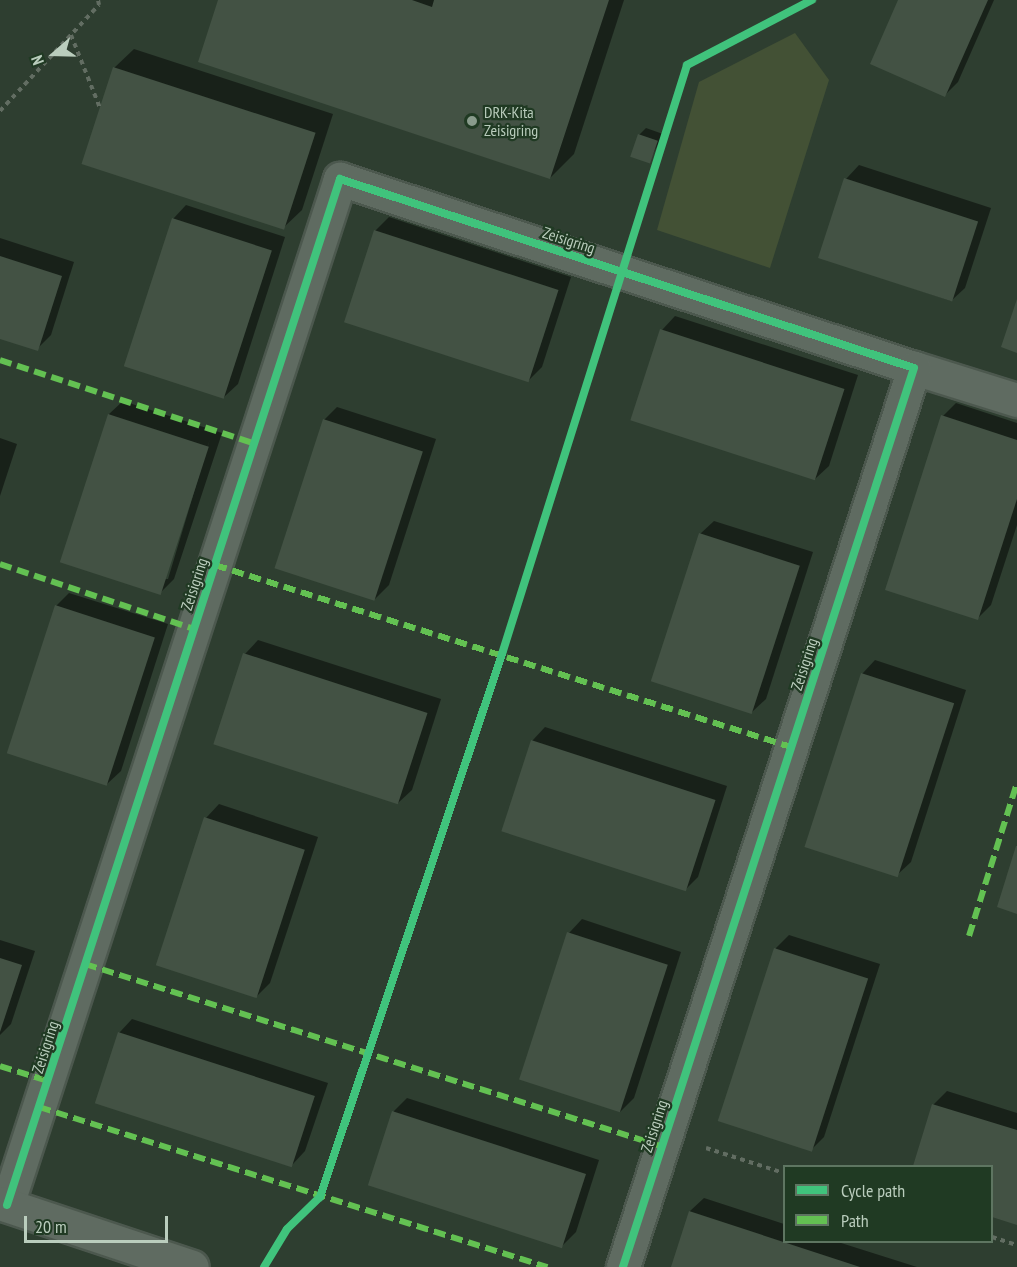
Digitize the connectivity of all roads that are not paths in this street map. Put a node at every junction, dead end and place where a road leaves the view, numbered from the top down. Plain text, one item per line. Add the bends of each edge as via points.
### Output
1 (914, 368) junction
2 (1017, 400) edge
3 (4, 1204) edge
4 (192, 1267) edge
5 (623, 1267) edge

1 - 2 street, Zeisigring
1 - 3 street, Zeisigring via 340,179
1 - 5 street, Zeisigring
3 - 4 street

